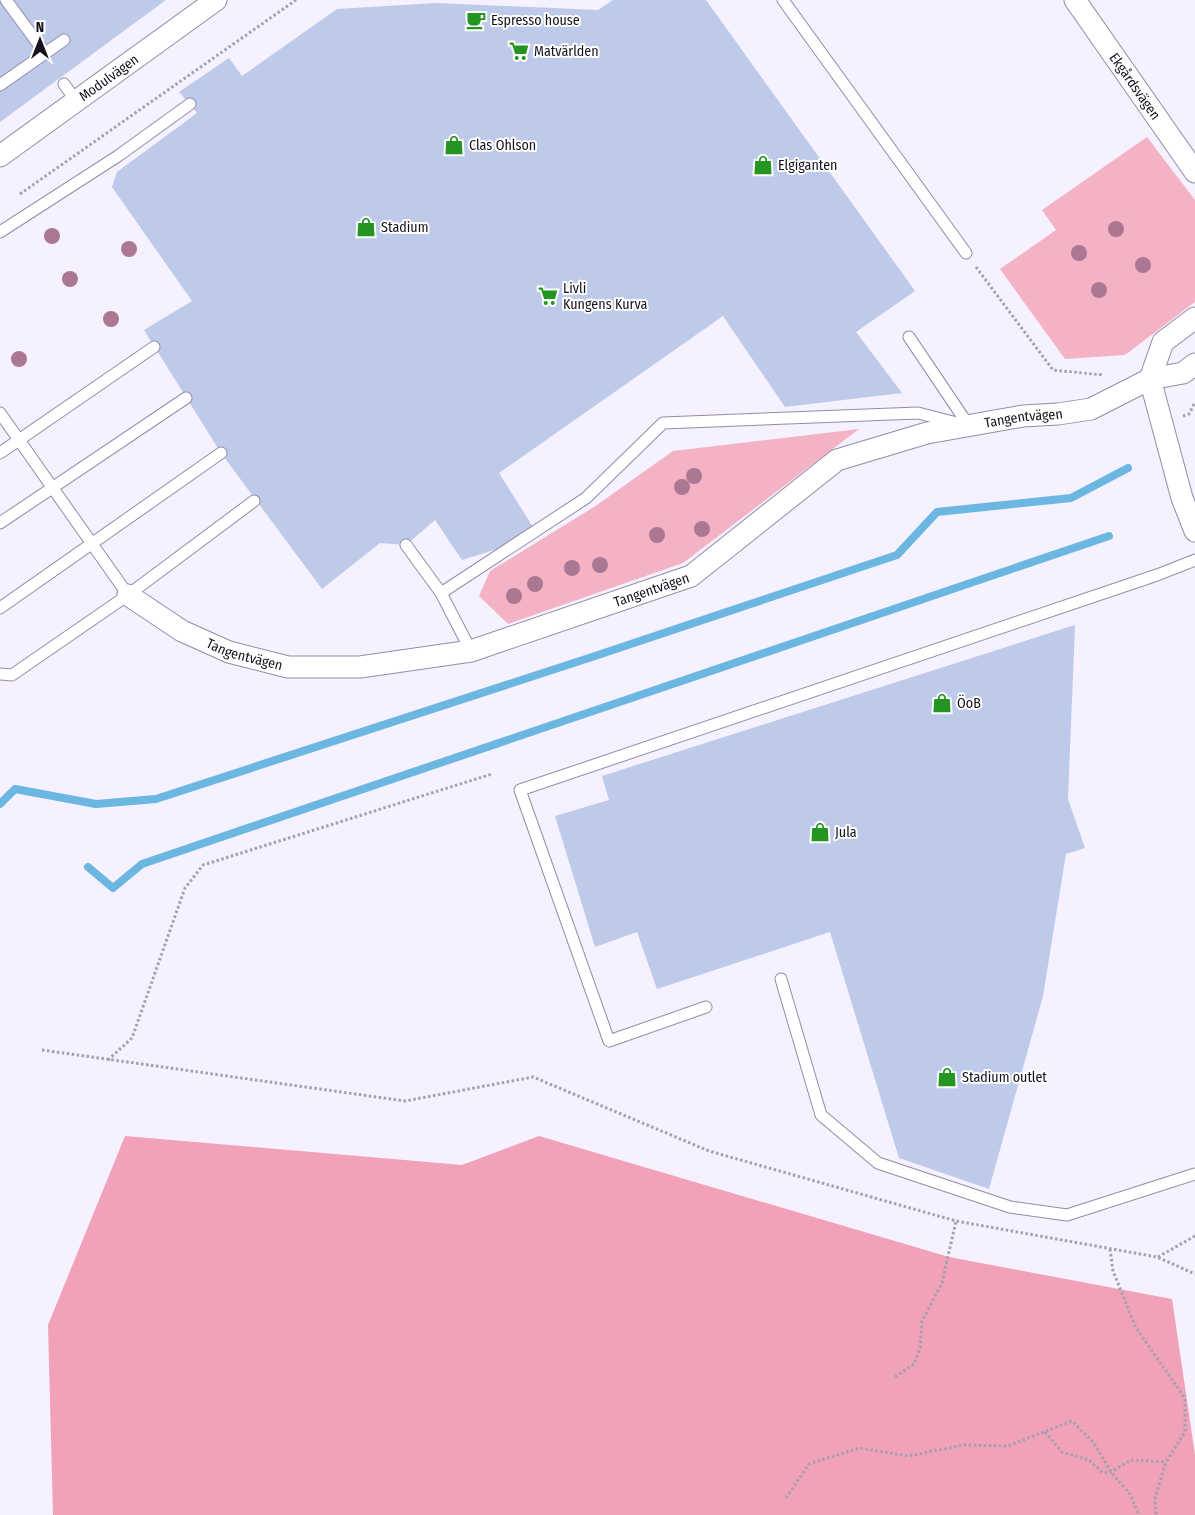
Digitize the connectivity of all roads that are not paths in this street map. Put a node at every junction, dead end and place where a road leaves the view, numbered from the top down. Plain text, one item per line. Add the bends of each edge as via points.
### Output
1 (216, 0) edge
2 (783, 0) edge
3 (1075, 0) edge
4 (5, 3) edge
5 (64, 40) dead end
6 (45, 53) junction
7 (64, 84) dead end
8 (0, 85) edge
9 (76, 102) junction
10 (190, 104) dead end
11 (0, 156) edge
12 (118, 156) junction
13 (126, 166) dead end
14 (1195, 172) edge
15 (0, 232) edge
16 (966, 253) road end
17 (1195, 318) edge
18 (909, 337) dead end
19 (154, 347) dead end
20 (1195, 364) edge
21 (1150, 379) junction
22 (186, 398) dead end
23 (0, 413) edge
24 (969, 426) junction
25 (19, 440) junction
26 (0, 453) edge
27 (221, 453) dead end
28 (52, 488) junction
29 (254, 501) dead end
30 (0, 523) edge
31 (1194, 526) edge
32 (92, 543) junction
33 (406, 545) dead end
34 (1195, 560) edge
35 (441, 593) junction
36 (128, 594) junction
37 (0, 608) edge
38 (471, 651) junction
39 (0, 674) edge
40 (781, 979) dead end
41 (706, 1007) dead end
42 (1195, 1174) edge

1 - 9 street, Modulvägen
2 - 16 lane
3 - 14 street, Ekgårdsvägen
4 - 6 lane
5 - 6 lane
6 - 8 lane
7 - 9 lane
9 - 11 street, Modulvägen
10 - 12 lane
12 - 13 lane
12 - 15 lane
17 - 21 street via 1163,342
18 - 24 lane
19 - 25 lane
20 - 21 street, Tangentvägen via 1183,373
21 - 24 street, Tangentvägen via 1091,408
21 - 31 street via 1182,498
22 - 28 lane
23 - 25 lane
24 - 35 lane via 918,413 663,424 586,498
24 - 38 street, Tangentvägen via 927,433 837,460 691,576
25 - 26 lane
25 - 28 lane
27 - 32 lane
28 - 30 lane
28 - 32 lane
29 - 36 lane
32 - 36 lane
32 - 37 lane
33 - 35 lane
34 - 41 lane via 520,790 609,1041
35 - 38 lane
36 - 38 street, Tangentvägen via 182,631 228,652 288,667 360,667
36 - 39 lane via 12,675
40 - 42 lane via 821,1115 878,1163 1010,1206 1067,1215

